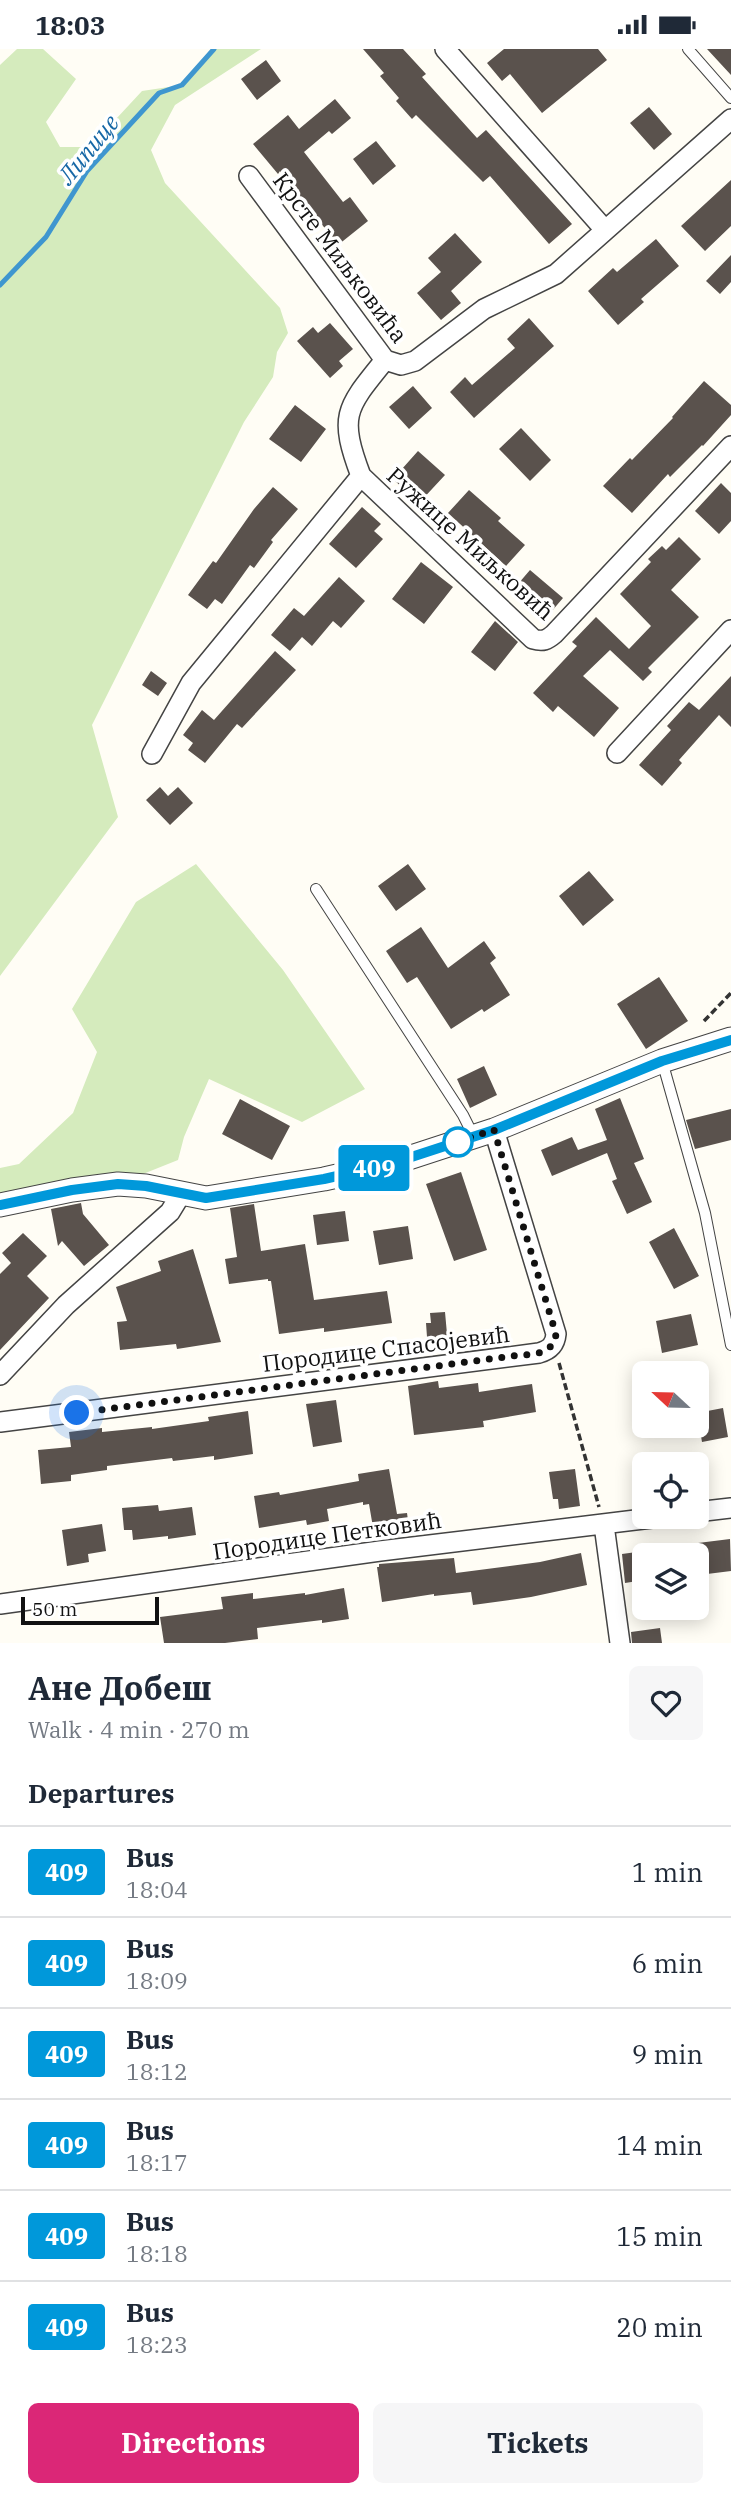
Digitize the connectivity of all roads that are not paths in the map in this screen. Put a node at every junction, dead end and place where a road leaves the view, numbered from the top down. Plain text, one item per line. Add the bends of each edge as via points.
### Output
1 (445, 49) edge
2 (688, 49) edge
3 (731, 98) edge
4 (731, 119) edge
5 (249, 176) dead end
6 (605, 230) junction
7 (385, 360) junction
8 (731, 446) edge
9 (361, 477) junction
10 (731, 630) edge
11 (617, 753) dead end
12 (152, 754) dead end
13 (316, 889) dead end
14 (731, 1039) edge
15 (662, 1061) junction
16 (484, 1133) junction
17 (181, 1194) junction
18 (0, 1205) edge
19 (731, 1345) edge
20 (0, 1375) edge
21 (0, 1422) edge
22 (731, 1508) edge
23 (709, 1511) edge
24 (632, 1521) edge
25 (604, 1525) junction
26 (0, 1604) edge
27 (620, 1643) edge

1 - 6 street
2 - 3 lane
4 - 6 street, Крсте Миљковића
5 - 7 street, Крсте Миљковића
6 - 7 street, Крсте Миљковића via 556,274 484,309 415,362 401,365
7 - 9 street via 349,407 352,452
8 - 9 street, Ружице Миљковић via 554,634 540,641
9 - 12 street, Ружице Миљковић via 191,683
10 - 11 street
13 - 16 lane via 463,1115
14 - 15 street
15 - 16 street
15 - 19 lane via 705,1213
16 - 17 street via 390,1164 324,1179 206,1198
16 - 21 street, Породице Спасојевић via 551,1315 556,1334 554,1344 544,1352
17 - 18 street via 118,1184
17 - 20 street via 170,1212 66,1305
22 - 23 street
24 - 25 street, Породице Петковић
25 - 26 street, Породице Петковић
25 - 27 street

